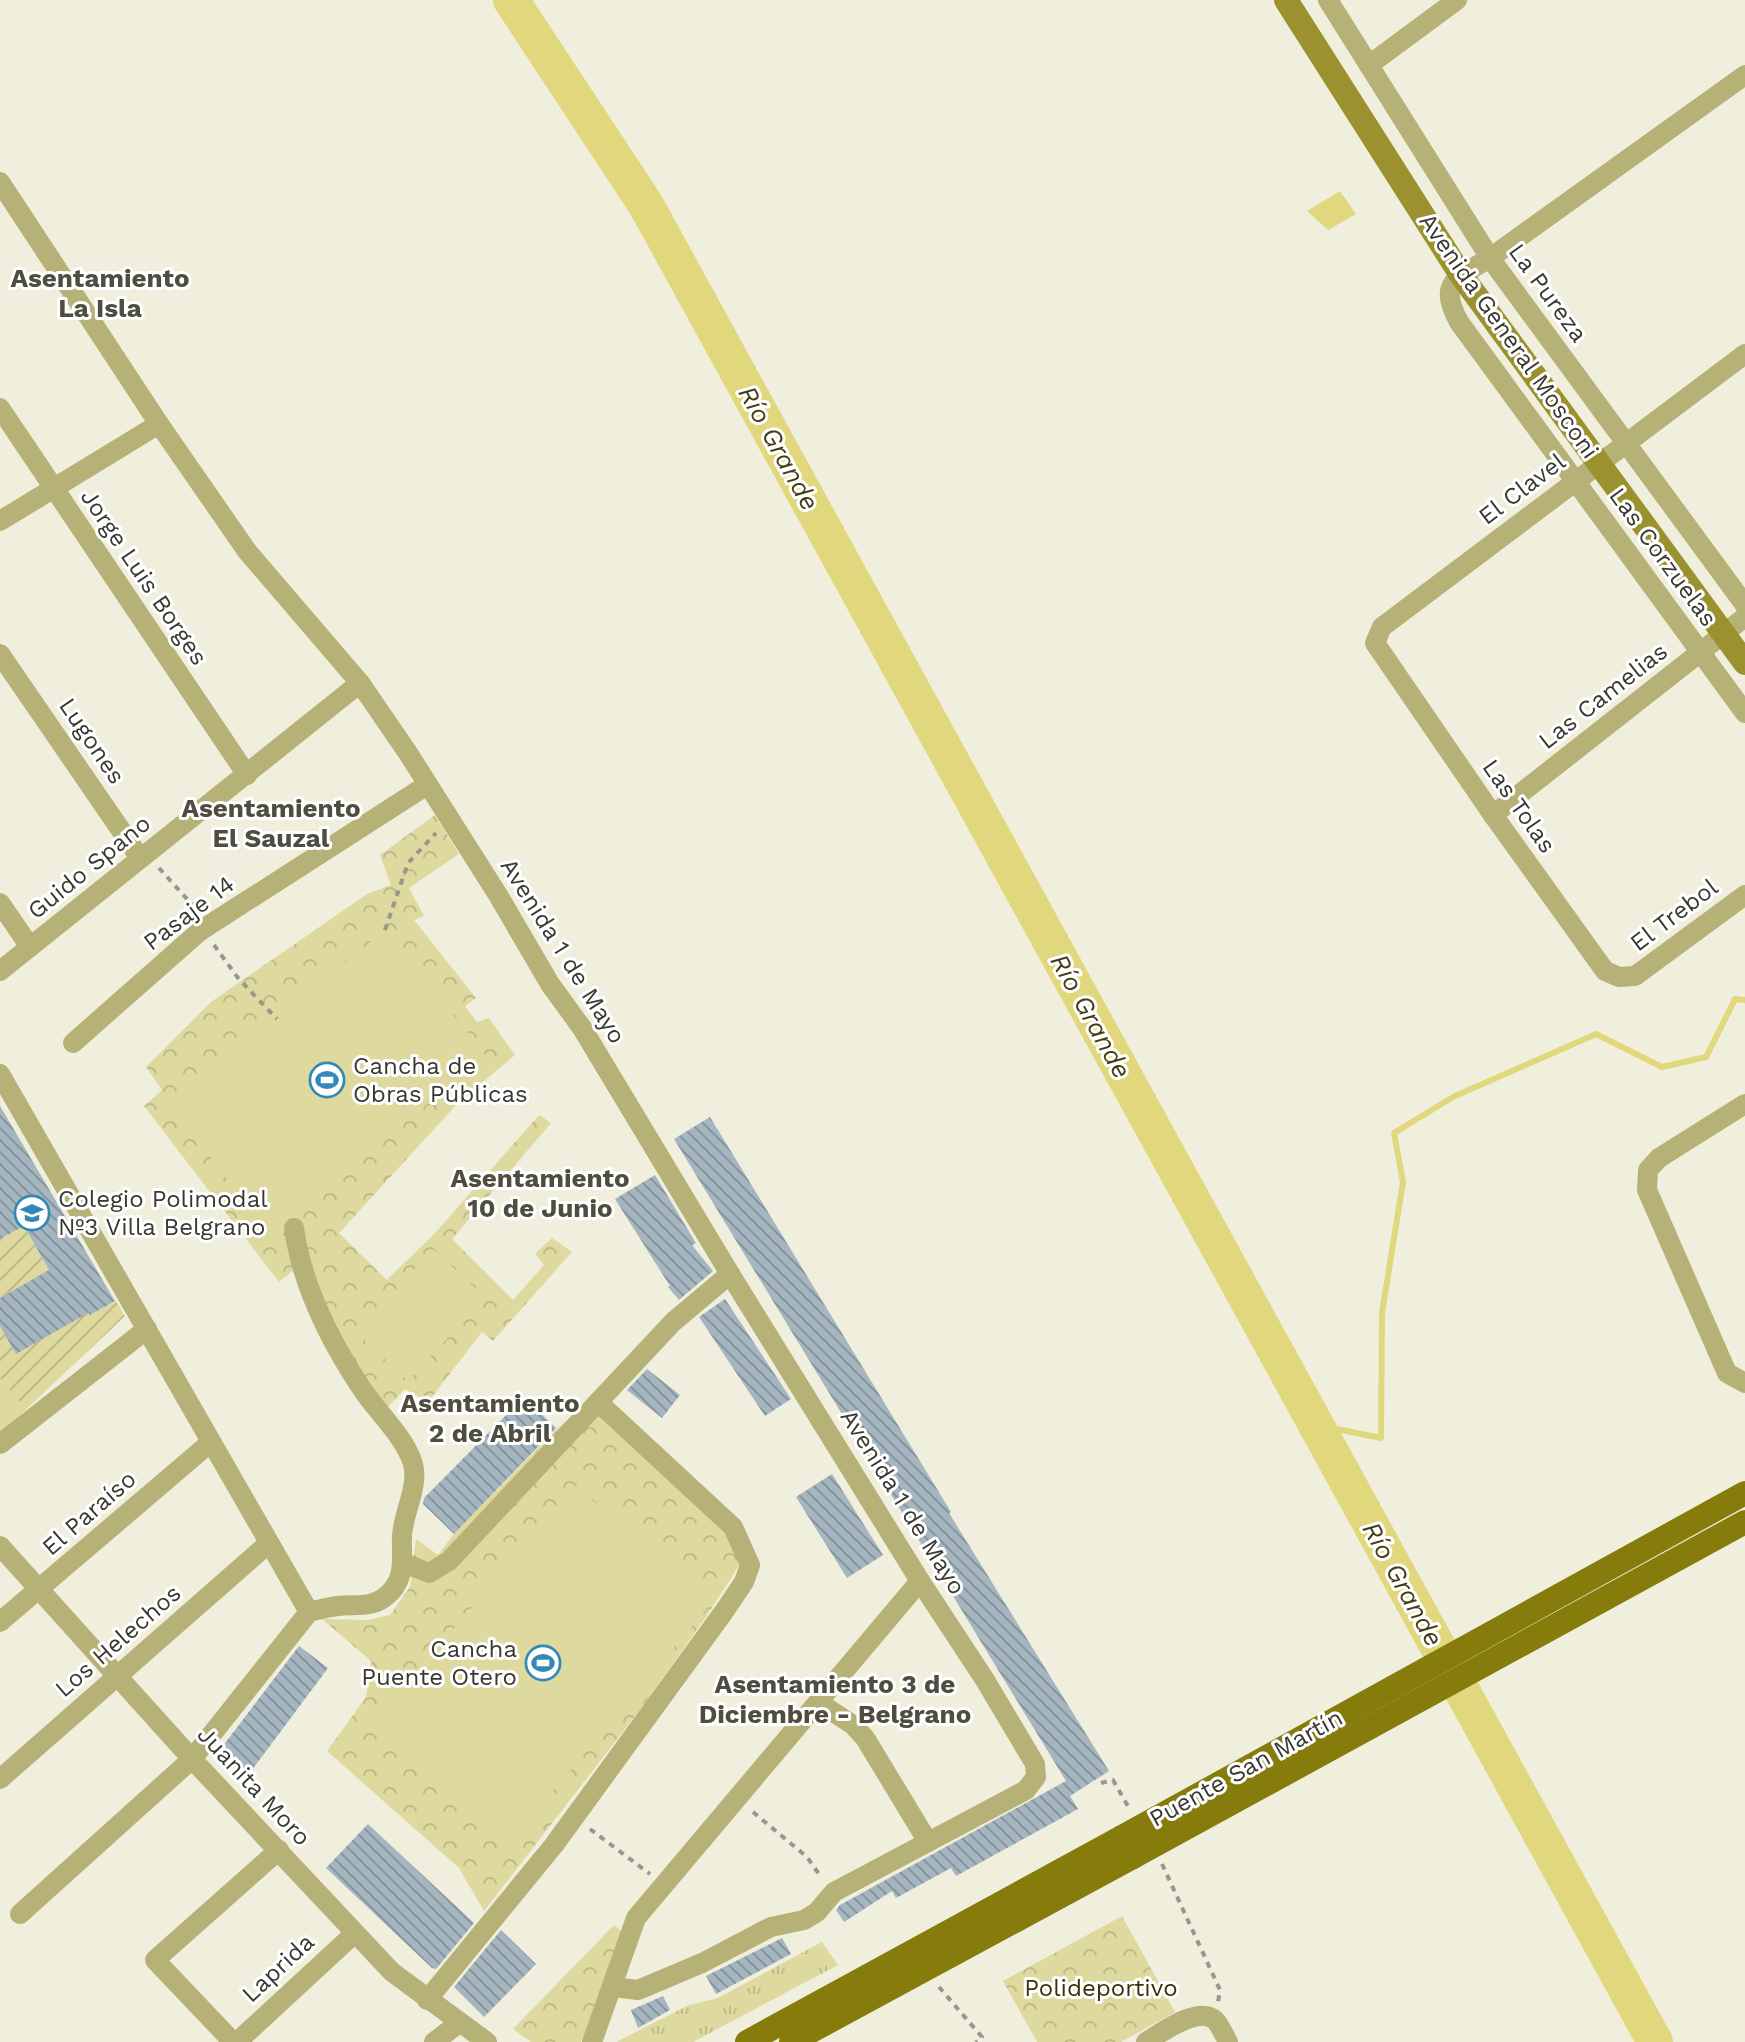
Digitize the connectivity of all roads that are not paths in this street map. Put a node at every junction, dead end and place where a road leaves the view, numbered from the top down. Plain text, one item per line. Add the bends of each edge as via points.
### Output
1 (1286, 0) edge
2 (1328, 0) edge
3 (1457, 0) edge
4 (1369, 65) junction
5 (1745, 75) edge
6 (0, 182) edge
7 (1490, 258) junction
8 (1461, 275) junction
9 (1745, 354) edge
10 (0, 408) edge
11 (159, 424) junction
12 (1627, 443) junction
13 (1600, 464) junction
14 (1576, 482) junction
15 (52, 488) junction
16 (0, 521) edge
17 (1745, 605) edge
18 (1745, 617) edge
19 (1724, 635) junction
20 (1375, 643) joint
21 (1701, 652) junction
22 (0, 654) edge
23 (1745, 663) edge
24 (360, 683) junction
25 (1745, 713) edge
26 (247, 775) junction
27 (427, 785) junction
28 (1493, 815) junction
29 (140, 858) junction
30 (1745, 895) edge
31 (0, 903) edge
32 (30, 947) junction
33 (0, 971) edge
34 (1635, 976) joint
35 (73, 1043) dead end
36 (0, 1074) edge
37 (1745, 1104) edge
38 (294, 1228) dead end
39 (730, 1274) junction
40 (147, 1329) junction
41 (1745, 1383) edge
42 (598, 1402) junction
43 (211, 1442) junction
44 (0, 1444) edge
45 (1745, 1493) edge
46 (1745, 1522) edge
47 (269, 1543) junction
48 (0, 1546) edge
49 (404, 1563) junction
50 (920, 1581) junction
51 (40, 1589) junction
52 (309, 1612) junction
53 (0, 1622) edge
54 (118, 1676) junction
55 (818, 1702) junction
56 (192, 1759) junction
57 (0, 1779) edge
58 (928, 1842) junction
59 (1127, 1847) junction
60 (279, 1850) junction
61 (20, 1914) dead end
62 (355, 1933) junction
63 (613, 1987) junction
64 (427, 2000) junction
65 (459, 2023) junction
66 (235, 2042) edge
67 (434, 2042) edge
68 (487, 2042) edge
69 (592, 2042) edge
70 (747, 2042) edge
71 (791, 2042) edge
72 (1146, 2042) edge
73 (1228, 2042) edge

1 - 8 main road, Avenida General Mosconi
2 - 4 street, La Pureza
3 - 4 street
4 - 7 street, La Pureza
5 - 7 street
6 - 11 street, Avenida 1 de Mayo
7 - 8 street
7 - 12 street, La Pureza
8 - 13 main road, Avenida General Mosconi
8 - 14 street, Las Corzuelas via 1451,284 1448,301 1459,322
9 - 12 street, El Clavel
10 - 15 street, Jorge Luis Borges
11 - 15 street
11 - 24 street, Avenida 1 de Mayo via 247,551
12 - 13 street, El Clavel
12 - 17 street, La Pureza
13 - 14 street, El Clavel
13 - 19 main road, Avenida General Mosconi
14 - 20 street, El Clavel via 1382,627
14 - 21 street, Las Corzuelas
15 - 16 street
15 - 26 street, Jorge Luis Borges
18 - 19 street, Las Camelias
19 - 21 street, Las Camelias
19 - 23 main road, Avenida General Mosconi
20 - 28 street, Las Tolas
21 - 25 street, Las Corzuelas
21 - 28 street, Las Camelias
22 - 29 street, Lugones
24 - 26 street, Guido Spano
24 - 27 street, Avenida 1 de Mayo
26 - 29 street, Guido Spano
27 - 35 street, Pasaje 14 via 200,931
27 - 39 street, Avenida 1 de Mayo
28 - 34 street, Las Tolas via 1605,971
29 - 32 street, Guido Spano
30 - 34 street, El Trebol
31 - 32 street
32 - 33 street, Guido Spano
36 - 40 street
37 - 41 street via 1659,1158 1648,1170 1647,1190 1727,1373
38 - 49 street via 298,1260 328,1334 414,1467 402,1535
39 - 42 street via 673,1322
39 - 50 street, Avenida 1 de Mayo
40 - 43 street
40 - 44 street
42 - 49 street via 449,1561 429,1573
42 - 64 street via 733,1527 750,1565 723,1613 574,1817
43 - 47 street
43 - 51 street, El Paraíso
45 - 59 main road, Puente San Martín, bridge
46 - 59 main road, Puente San Martín, bridge
47 - 52 street
47 - 54 street, Los Helechos
48 - 51 street, Juanita Moro
49 - 52 street via 386,1597 370,1605
50 - 55 street
50 - 58 street, Avenida 1 de Mayo via 1035,1764 1036,1777 1026,1790
51 - 53 street, El Paraíso
51 - 54 street, Juanita Moro
52 - 56 street
54 - 56 street, Juanita Moro
54 - 57 street, Los Helechos
55 - 58 street via 865,1738
55 - 63 street via 636,1918
56 - 60 street, Juanita Moro
56 - 61 street
58 - 63 street via 834,1892 804,1920 771,1927 638,1990
59 - 70 main road, Puente San Martín
59 - 71 main road, Puente San Martín via 925,1970
60 - 62 street, Juanita Moro
60 - 66 street via 155,1960
62 - 64 street, Juanita Moro
62 - 66 street, Laprida
63 - 69 street
64 - 65 street, Juanita Moro
65 - 67 street
65 - 68 street, Juanita Moro
72 - 73 street via 1204,2015 1215,2020

